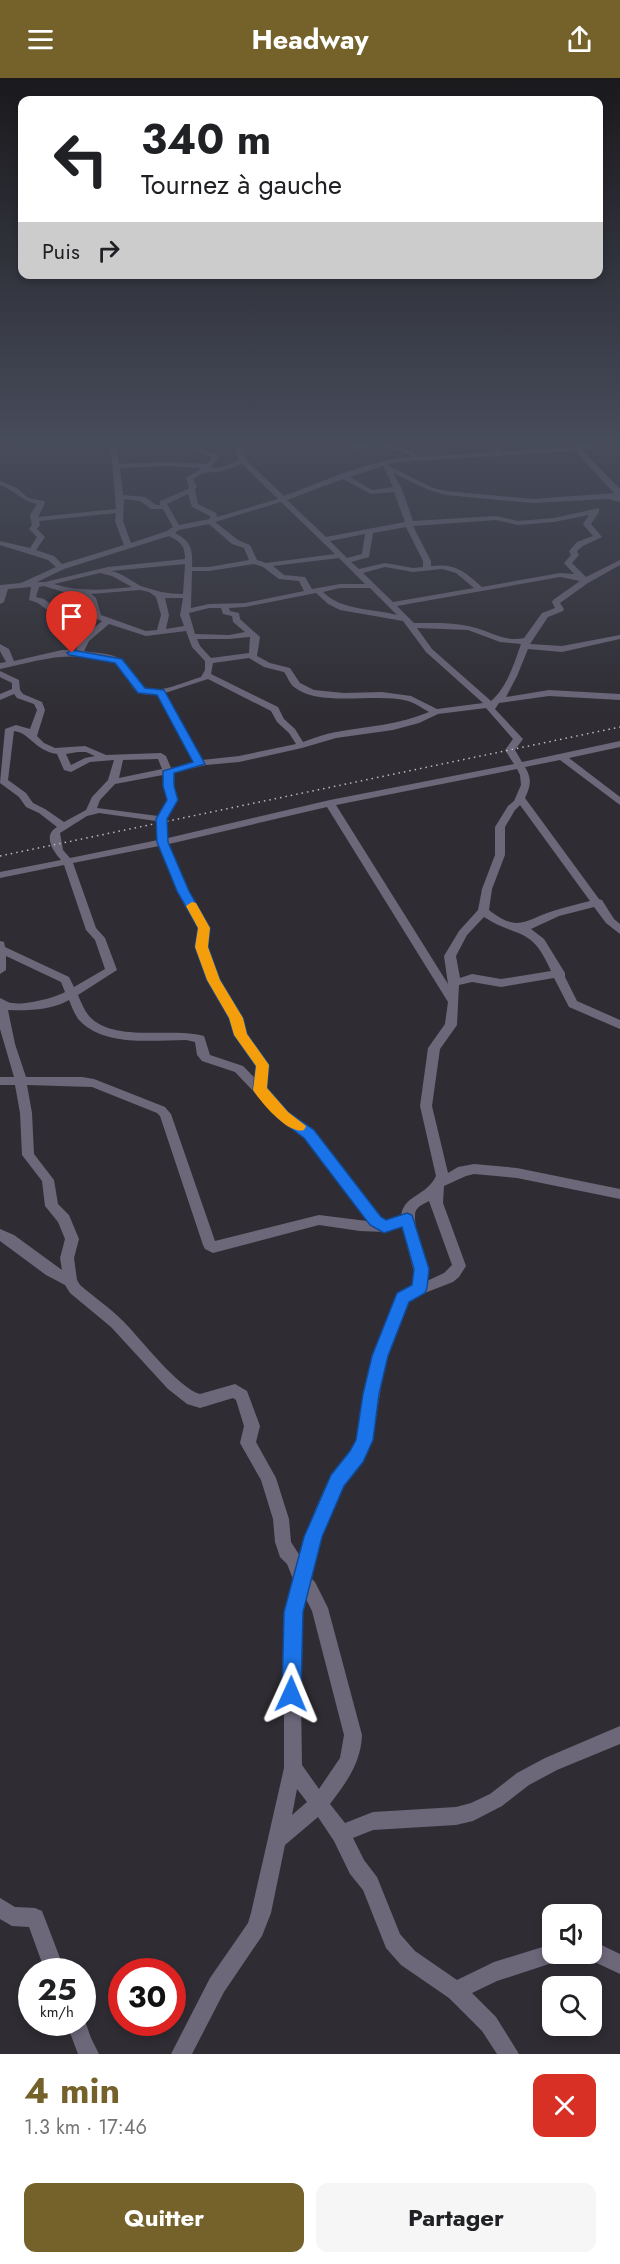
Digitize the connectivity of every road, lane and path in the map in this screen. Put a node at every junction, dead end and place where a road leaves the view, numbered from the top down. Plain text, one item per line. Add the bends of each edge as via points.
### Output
1 (35, 532) edge
2 (122, 532) edge
3 (167, 532) edge
4 (175, 532) edge
5 (224, 532) edge
6 (315, 532) edge
7 (372, 532) edge
8 (412, 532) edge
9 (594, 532) edge
10 (369, 533) junction
11 (323, 540) junction
12 (0, 543) edge
13 (128, 546) junction
14 (32, 551) junction
15 (109, 552) junction
16 (342, 558) junction
17 (254, 562) junction
18 (619, 564) edge
19 (188, 565) junction
20 (266, 565) junction
21 (61, 567) junction
22 (427, 568) junction
23 (99, 570) junction
24 (356, 572) junction
25 (583, 579) junction
26 (41, 584) junction
27 (24, 585) junction
28 (2, 586) edge
29 (370, 586) junction
30 (140, 588) junction
31 (481, 590) junction
32 (313, 591) junction
33 (85, 594) junction
34 (160, 596) junction
35 (187, 596) junction
36 (0, 602) edge
37 (391, 605) junction
38 (225, 607) junction
39 (95, 608) junction
40 (188, 609) junction
41 (108, 620) junction
42 (409, 622) junction
43 (160, 631) junction
44 (190, 632) junction
45 (251, 634) junction
46 (620, 637) edge
47 (526, 643) junction
48 (0, 647) edge
49 (79, 653) junction
50 (253, 655) junction
51 (209, 661) junction
52 (11, 664) junction
53 (0, 666) edge
54 (0, 674) edge
55 (207, 675) junction
56 (16, 690) junction
57 (160, 692) junction
58 (620, 696) edge
59 (0, 697) edge
60 (493, 703) junction
61 (436, 712) junction
62 (32, 735) junction
63 (620, 744) edge
64 (301, 745) junction
65 (61, 752) junction
66 (120, 757) junction
67 (562, 757) junction
68 (105, 758) junction
69 (200, 764) junction
70 (519, 765) junction
71 (168, 771) junction
72 (2, 778) edge
73 (110, 782) junction
74 (520, 798) junction
75 (620, 802) edge
76 (330, 803) junction
77 (91, 811) junction
78 (161, 819) junction
79 (64, 827) junction
80 (163, 842) junction
81 (67, 860) junction
82 (0, 875) edge
83 (598, 902) junction
84 (483, 911) junction
85 (526, 928) junction
86 (620, 930) edge
87 (1, 948) edge
88 (0, 970) edge
89 (559, 973) junction
90 (454, 983) junction
91 (72, 994) junction
92 (454, 1002) junction
93 (1, 1004) edge
94 (620, 1025) edge
95 (0, 1081) edge
96 (20, 1082) junction
97 (260, 1090) junction
98 (438, 1186) junction
99 (620, 1194) edge
100 (407, 1220) junction
101 (384, 1227) junction
102 (0, 1234) edge
103 (70, 1281) junction
104 (419, 1288) junction
105 (302, 1581) junction
106 (620, 1735) edge
107 (293, 1768) junction
108 (319, 1804) junction
109 (341, 1834) junction
110 (276, 1841) junction
111 (0, 1908) edge
112 (602, 1955) edge
113 (542, 1957) edge
114 (50, 1958) edge
115 (620, 1964) edge
116 (456, 1992) junction
117 (80, 2036) edge
118 (89, 2054) edge
119 (181, 2054) edge
120 (509, 2054) edge

1 - 14 street via 40,537
2 - 13 street
3 - 13 street
4 - 19 street via 189,549
5 - 17 street via 245,545
6 - 11 street
7 - 10 street
8 - 22 street via 428,561
9 - 25 street via 598,537 576,547 568,563
10 - 11 street
10 - 16 street via 366,555
11 - 16 street
12 - 14 street
13 - 15 street
14 - 21 street via 51,558
15 - 21 street
15 - 23 street via 113,561
16 - 20 street
16 - 24 street
17 - 19 street via 209,569
17 - 20 street
18 - 25 street
19 - 23 street
19 - 35 street
20 - 32 street via 282,577 302,579
21 - 27 street
22 - 24 street via 385,565
22 - 31 street via 459,571
23 - 26 street
23 - 30 street
24 - 29 street
25 - 31 street via 560,575
25 - 47 street via 556,602 560,609 544,615
26 - 27 street
26 - 33 street
26 - 39 street via 32,598 58,614
27 - 28 street
28 - 36 street
29 - 32 street via 340,585
29 - 37 street
30 - 33 street
30 - 34 street
31 - 37 street
32 - 38 street
32 - 42 street via 343,609
33 - 39 street via 92,598
34 - 35 street
34 - 43 street via 165,615
35 - 40 street
37 - 42 street
38 - 40 street
38 - 45 street
39 - 41 street via 97,616
40 - 44 street via 184,615
41 - 43 street via 146,634
41 - 49 street via 86,639
42 - 47 street via 469,628 493,638
42 - 60 street via 429,653 466,688
43 - 44 street
44 - 45 street via 237,637
44 - 51 street via 196,647
45 - 50 street via 256,638
46 - 47 street via 562,649
47 - 60 street via 507,687
48 - 52 street
49 - 52 street
49 - 57 street via 117,660 142,691
50 - 51 street
50 - 61 street via 261,663 287,670 297,685 312,692 411,699
51 - 55 street
52 - 53 street
54 - 56 street via 16,682
55 - 57 street via 201,681
55 - 64 street via 275,709
56 - 59 street
56 - 62 street via 40,706
57 - 69 street
58 - 60 street via 549,693
60 - 61 street
60 - 70 street via 490,709 518,739 510,750
61 - 64 street via 397,726 335,735
62 - 65 street via 46,749
62 - 72 street via 21,727 10,729
63 - 67 street
64 - 69 street
65 - 68 street via 83,748
65 - 68 street via 69,769 88,760
66 - 68 street
66 - 71 street via 159,754
66 - 73 street
67 - 70 street
67 - 75 street
69 - 71 street
70 - 74 street via 527,780
70 - 76 street
71 - 73 street
71 - 78 street via 172,800
72 - 79 street via 29,805
73 - 77 street via 94,799
74 - 83 street
74 - 84 street via 500,827 500,855
76 - 80 street
76 - 92 street
77 - 78 street
77 - 79 street
78 - 80 street
79 - 81 street via 54,836 58,851
80 - 81 street
80 - 97 street via 183,891 204,928 201,947 213,980 236,1018 240,1035 263,1065
81 - 82 street
81 - 91 street via 91,930 100,938 111,970
83 - 85 street via 555,914
83 - 86 street
84 - 85 street via 494,920
84 - 90 street via 463,933 450,956
85 - 89 street
87 - 88 street
87 - 91 street via 64,980
89 - 90 street via 501,983 472,978
89 - 94 street via 573,1004
90 - 92 street
91 - 93 street via 59,1001 18,1007
91 - 97 street via 83,1017 119,1036 197,1037 206,1058 239,1069
92 - 98 street via 450,1025 434,1048 426,1106 442,1176
93 - 96 street
95 - 96 street
96 - 101 street via 93,1083 161,1110 213,1247 319,1220
96 - 103 street via 28,1155 48,1180 52,1206 64,1220 72,1239 67,1258
97 - 101 street via 284,1116 306,1131 371,1217
98 - 99 street via 474,1169 517,1173
98 - 100 street via 412,1205
98 - 104 street via 439,1214 459,1266 448,1277
100 - 101 street
100 - 104 street via 422,1269
102 - 103 street via 19,1244 52,1273
103 - 105 street via 192,1400 239,1392 252,1426 248,1443 268,1478 281,1519 283,1542
104 - 105 street via 403,1298 387,1336 376,1371 364,1440 337,1481 325,1508
105 - 107 street via 293,1612
105 - 108 street via 320,1608 353,1747 346,1767
106 - 109 street via 551,1764 473,1812 373,1821
107 - 108 street
107 - 110 street
108 - 109 street
108 - 110 street
109 - 116 street via 370,1884 393,1941 408,1958
110 - 119 street via 255,1929 217,1985
111 - 114 street via 12,1916 33,1916
112 - 115 street
113 - 116 street via 494,1972
116 - 120 street via 489,2024
117 - 118 street

